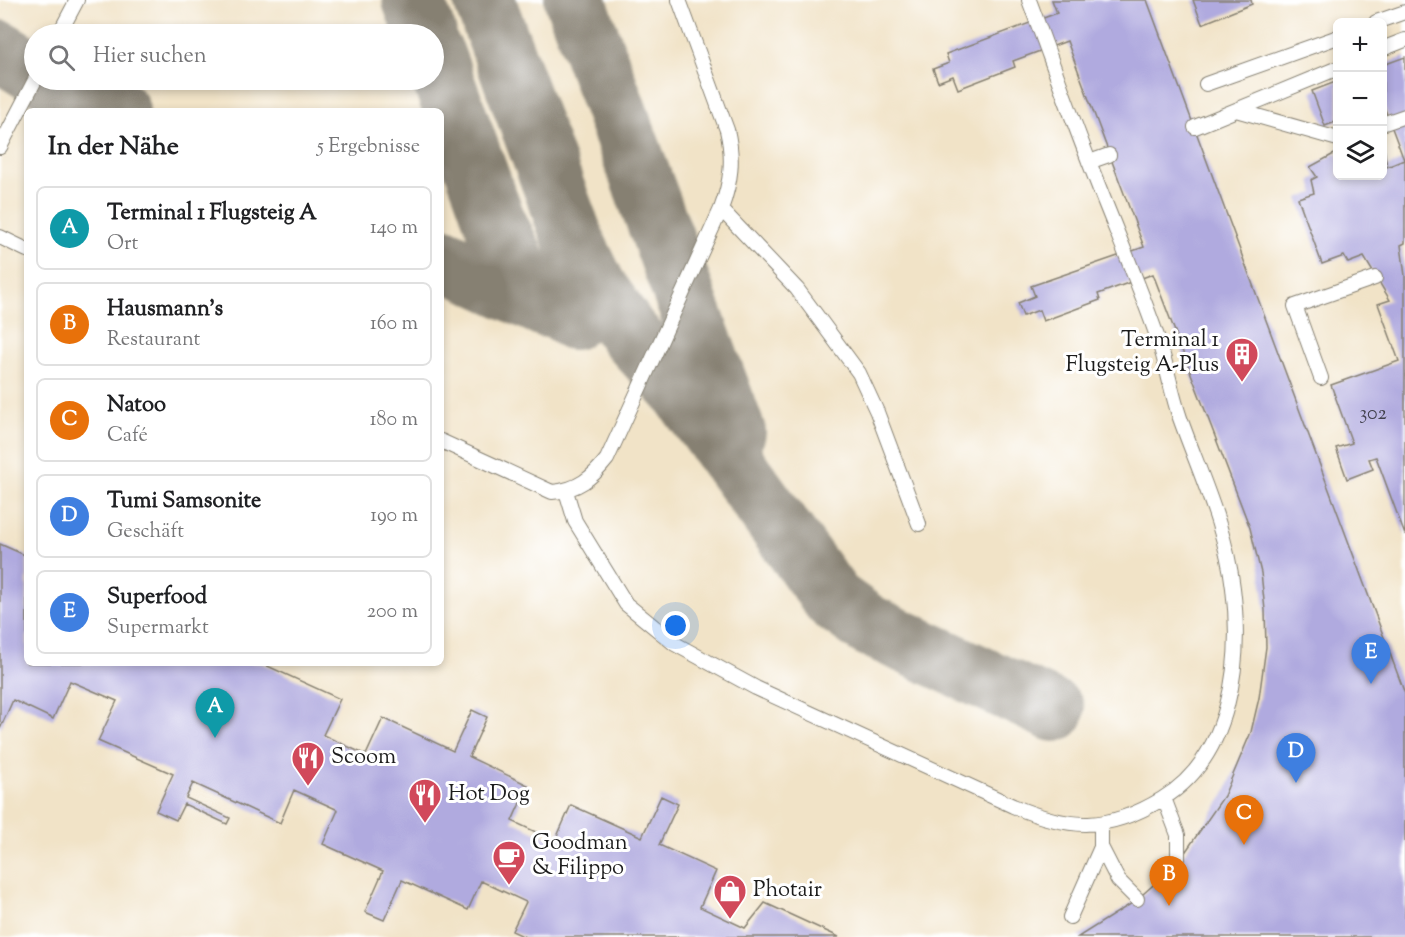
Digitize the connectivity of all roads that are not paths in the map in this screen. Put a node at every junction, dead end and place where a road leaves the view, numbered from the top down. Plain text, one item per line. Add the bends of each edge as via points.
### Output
1 (77, 0) edge
2 (679, 0) edge
3 (1029, 0) edge
4 (1405, 12) edge
5 (1387, 18) edge
6 (64, 24) edge
7 (1333, 39) edge
8 (1405, 40) edge
9 (1387, 48) edge
10 (1333, 70) edge
11 (1206, 84) dead end
12 (30, 90) edge
13 (1236, 111) junction
14 (1405, 116) edge
15 (1387, 123) edge
16 (1195, 127) dead end
17 (1333, 138) edge
18 (0, 147) edge
19 (1110, 155) dead end
20 (1089, 162) junction
21 (721, 209) junction
22 (0, 237) edge
23 (24, 249) edge
24 (1375, 278) dead end
25 (1321, 378) dead end
26 (444, 442) edge
27 (566, 491) junction
28 (919, 524) dead end
29 (1164, 798) junction
30 (1101, 824) junction
31 (1101, 847) junction
32 (1179, 860) dead end
33 (1137, 899) dead end
34 (1070, 917) dead end

1 - 6 lane
2 - 21 lane via 732,151 731,176
3 - 20 lane
4 - 5 lane
7 - 11 lane
8 - 9 lane
10 - 13 lane
12 - 18 lane
13 - 16 lane
13 - 17 lane
14 - 15 lane
19 - 20 lane
20 - 29 lane via 1157,337 1180,417 1224,540 1233,588 1235,660 1222,722 1197,767
21 - 27 lane via 607,459 585,483
21 - 28 lane via 797,290 859,373
22 - 23 lane
24 - 25 lane via 1295,306
26 - 27 lane via 543,490
27 - 30 lane via 580,530 626,604 675,644 756,688 1038,816 1071,824
29 - 30 lane via 1141,812
29 - 32 lane via 1178,835
30 - 31 lane
31 - 33 lane via 1118,880
31 - 34 lane

